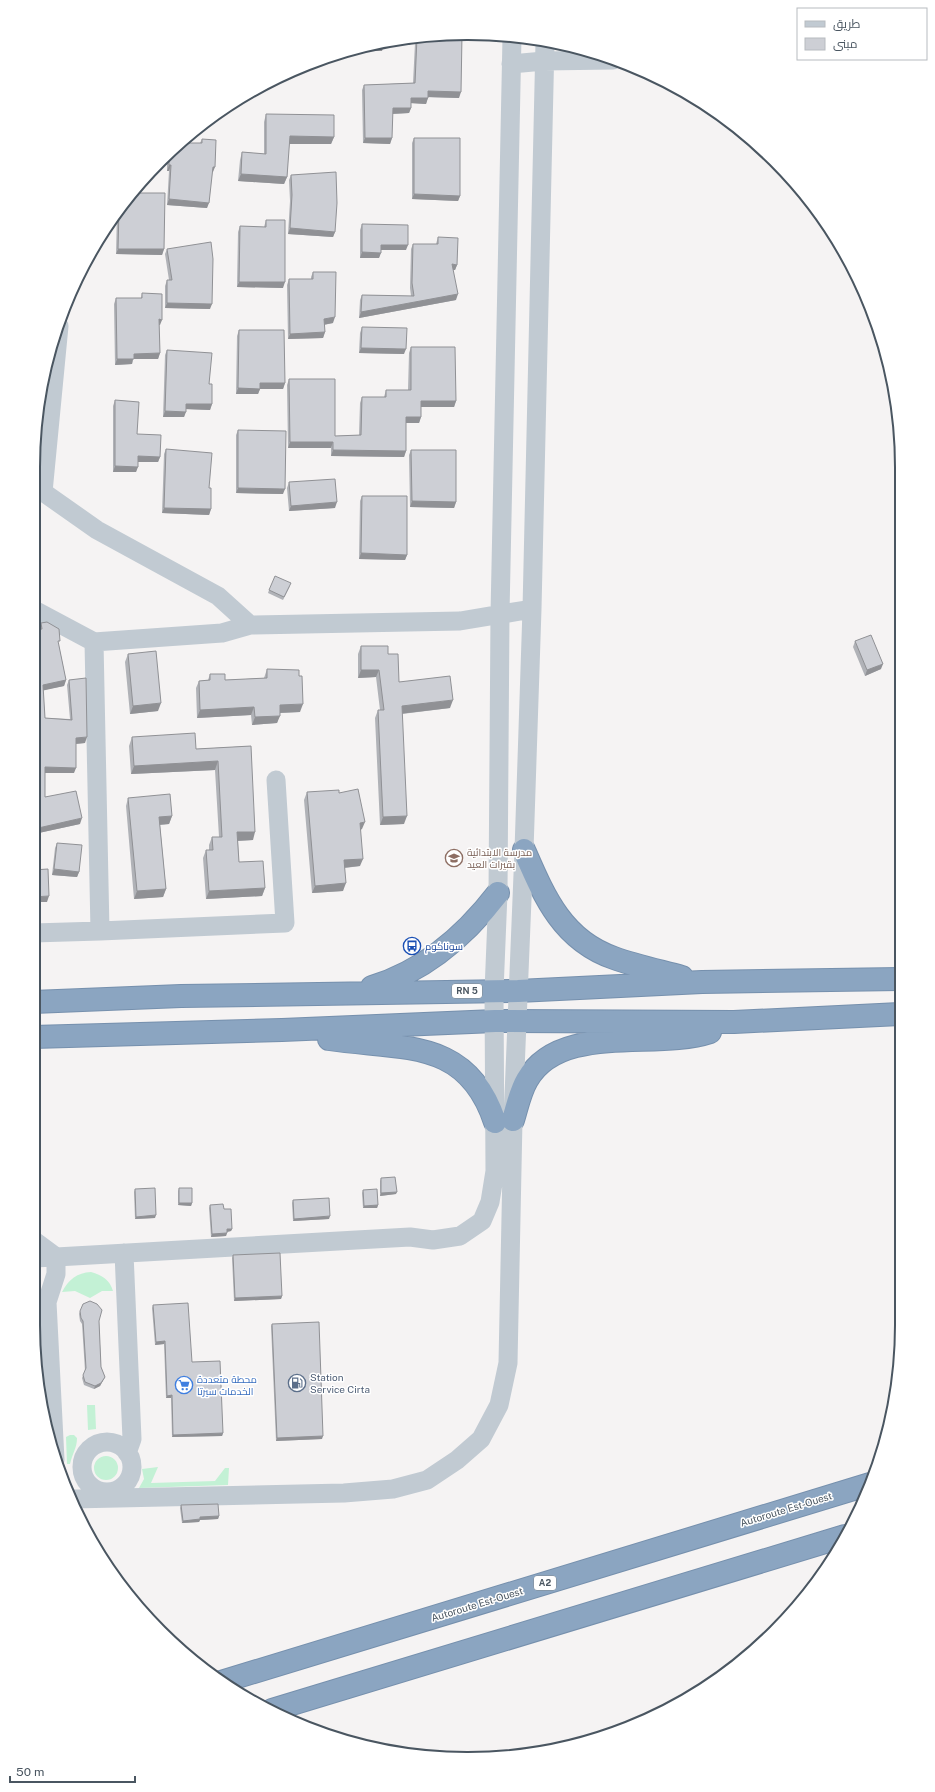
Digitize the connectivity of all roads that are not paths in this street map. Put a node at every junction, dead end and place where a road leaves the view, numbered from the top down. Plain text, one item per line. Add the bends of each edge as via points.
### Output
1 (512, 43) edge
2 (544, 47) edge
3 (596, 60) edge
4 (544, 61) junction
5 (512, 64) junction
6 (55, 356) edge
7 (40, 479) edge
8 (40, 488) edge
9 (532, 609) junction
10 (40, 613) edge
11 (500, 614) junction
12 (250, 624) junction
13 (94, 642) junction
14 (276, 780) dead end
15 (524, 850) junction
16 (498, 893) junction
17 (100, 931) junction
18 (40, 933) edge
19 (895, 978) edge
20 (702, 982) junction
21 (494, 990) junction
22 (518, 991) junction
23 (355, 992) junction
24 (40, 1002) edge
25 (895, 1014) edge
26 (495, 1021) junction
27 (518, 1021) junction
28 (734, 1022) junction
29 (282, 1030) junction
30 (40, 1038) edge
31 (504, 1121) junction
32 (40, 1245) edge
33 (124, 1253) junction
34 (56, 1257) junction
35 (40, 1258) edge
36 (53, 1429) edge
37 (127, 1453) junction
38 (863, 1486) edge
39 (123, 1494) junction
40 (78, 1495) edge
41 (838, 1538) edge
42 (229, 1679) edge
43 (278, 1708) edge

1 - 5 street
2 - 4 street
3 - 4 street
4 - 5 street
4 - 9 street
5 - 11 street
6 - 7 street
8 - 12 street via 97,530 218,596
9 - 11 street
9 - 15 street
10 - 13 street
11 - 12 street via 460,620
11 - 16 street
12 - 13 street via 222,633
13 - 17 street
14 - 17 street via 285,923
15 - 20 highway via 545,898 567,928 581,940 614,958
15 - 22 street
16 - 21 street
16 - 23 highway via 480,917 436,956 384,984
17 - 18 street
19 - 20 highway, RN 5
20 - 22 highway, RN 5
21 - 22 highway, RN 5
21 - 23 highway, RN 5
21 - 26 street
22 - 27 street
23 - 24 highway, RN 5
25 - 28 highway
26 - 27 highway
26 - 29 highway
26 - 31 street
27 - 28 highway
27 - 31 street
28 - 31 highway via 720,1029 689,1037 586,1044 562,1050 542,1064 527,1080
29 - 30 highway
29 - 31 highway via 337,1040 424,1050 438,1055 462,1069 473,1079
31 - 33 street via 490,1202 482,1221 460,1236 433,1240 410,1237
31 - 39 street via 508,1363 500,1405 481,1439 457,1460 427,1480 393,1489 344,1493
32 - 34 street
33 - 34 street
33 - 37 street via 132,1439
34 - 35 street
34 - 36 street via 56,1274 47,1302
37 - 39 street via 132,1469
37 - 40 street via 121,1447 106,1442 87,1453 83,1460 83,1475
38 - 42 highway, Autoroute Est-Ouest / A2
39 - 40 street via 106,1492
41 - 43 highway

